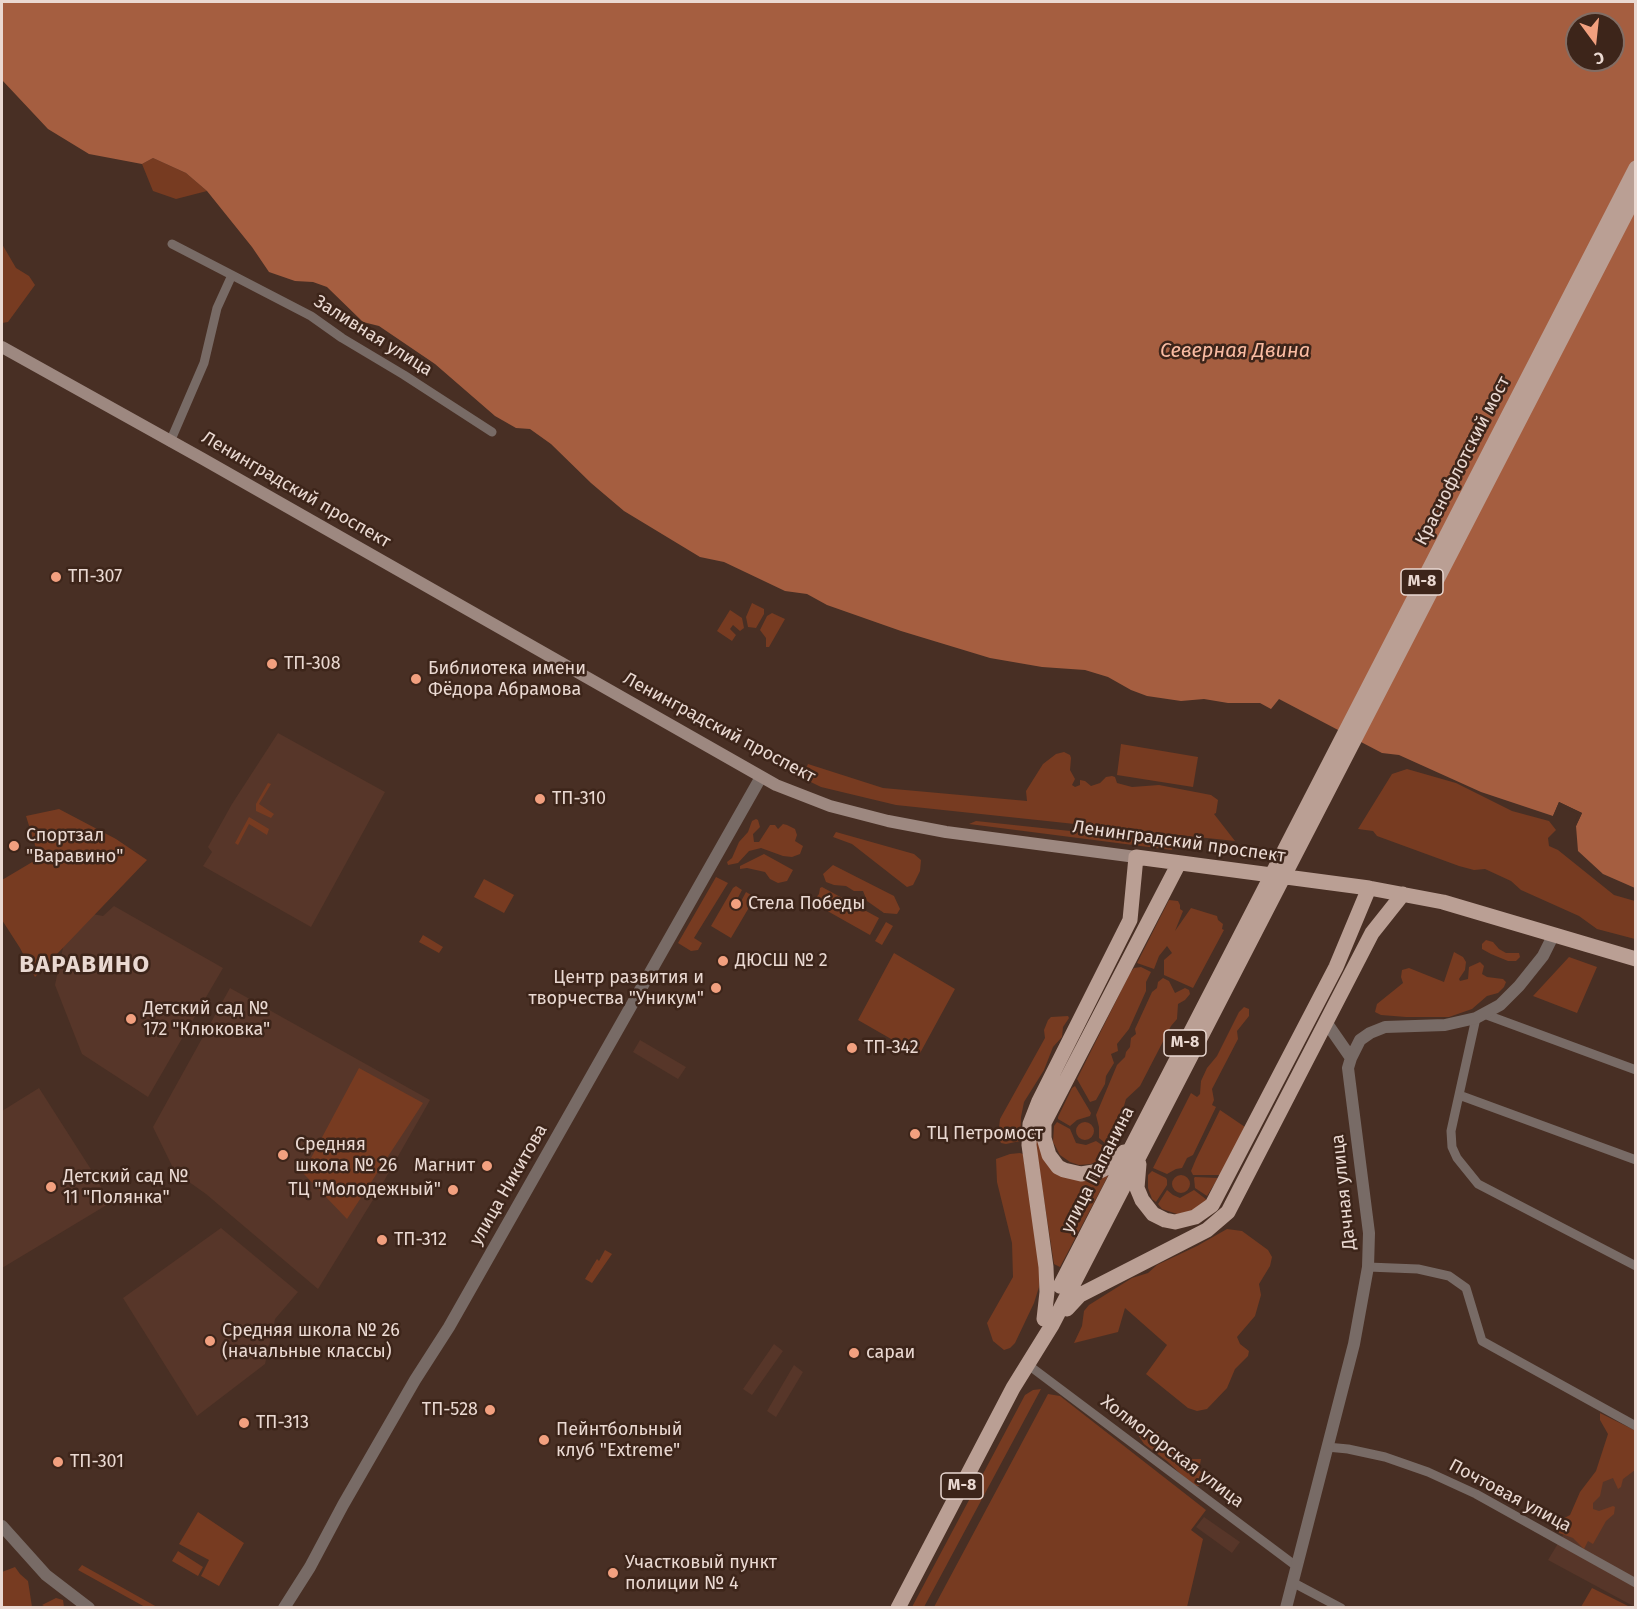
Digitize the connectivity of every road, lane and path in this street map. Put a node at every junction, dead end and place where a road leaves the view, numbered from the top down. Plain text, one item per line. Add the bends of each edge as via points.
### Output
1 (1635, 168) edge
2 (1635, 194) edge
3 (172, 244) dead end
4 (232, 275) junction
5 (2, 347) edge
6 (492, 432) dead end
7 (170, 442) junction
8 (761, 777) junction
9 (1136, 857) junction
10 (1179, 863) junction
11 (1369, 888) junction
12 (1403, 894) junction
13 (1554, 934) junction
14 (1635, 959) edge
15 (1214, 1000) junction
16 (1480, 1016) junction
17 (1326, 1022) junction
18 (1351, 1058) junction
19 (1635, 1070) edge
20 (1459, 1095) junction
21 (1140, 1143) junction
22 (1635, 1160) edge
23 (1635, 1266) edge
24 (1368, 1267) junction
25 (1048, 1322) junction
26 (1027, 1364) junction
27 (1635, 1426) edge
28 (1327, 1447) junction
29 (2, 1526) edge
30 (1296, 1566) junction
31 (1292, 1582) junction
32 (1635, 1583) edge
33 (88, 1608) edge
34 (284, 1608) edge
35 (898, 1608) edge
36 (1286, 1608) edge
37 (1341, 1608) edge

1 - 15 main road, Краснофлотский мост / М-8
2 - 15 main road, Краснофлотский мост / М-8
3 - 4 street, Заливная улица
4 - 6 street, Заливная улица via 311,316
4 - 7 street via 217,308 204,363
5 - 7 main road, Ленинградский проспект
7 - 8 main road, Ленинградский проспект
8 - 9 main road, Ленинградский проспект via 805,798 888,821
8 - 34 street, улица Никитова via 449,1327
9 - 10 main road, Ленинградский проспект
9 - 25 main road via 1130,920 1030,1124
10 - 11 main road, Ленинградский проспект
10 - 21 main road via 1044,1123 1049,1155 1058,1167 1072,1173 1092,1173 1110,1166
11 - 12 main road, Ленинградский проспект
11 - 21 main road via 1336,967 1212,1205 1195,1217 1175,1222 1153,1214 1137,1188
12 - 13 main road, Ленинградский проспект
12 - 17 main road via 1372,933
13 - 14 main road, Ленинградский проспект
13 - 16 street via 1543,956 1511,996
15 - 21 main road, улица Папанина / М-8
16 - 18 street via 1445,1025 1384,1027 1360,1040
16 - 19 street
16 - 20 street
17 - 18 street
17 - 25 main road via 1228,1212 1207,1230 1080,1295
18 - 24 street, Дачная улица via 1348,1068 1369,1233
20 - 22 street
20 - 23 street via 1451,1131 1452,1148 1478,1184
21 - 25 main road, улица Папанина / М-8
24 - 27 street via 1418,1269 1449,1276 1466,1288 1482,1341
24 - 28 street, Дачная улица via 1354,1344
25 - 26 main road, улица Папанина / М-8
26 - 30 street, Холмогорская улица
26 - 35 main road, улица Папанина / М-8
28 - 30 street, Дачная улица
28 - 32 street, Почтовая улица via 1385,1457 1447,1481
29 - 33 street via 46,1575
30 - 31 street, Дачная улица
31 - 36 street, Дачная улица
31 - 37 street

